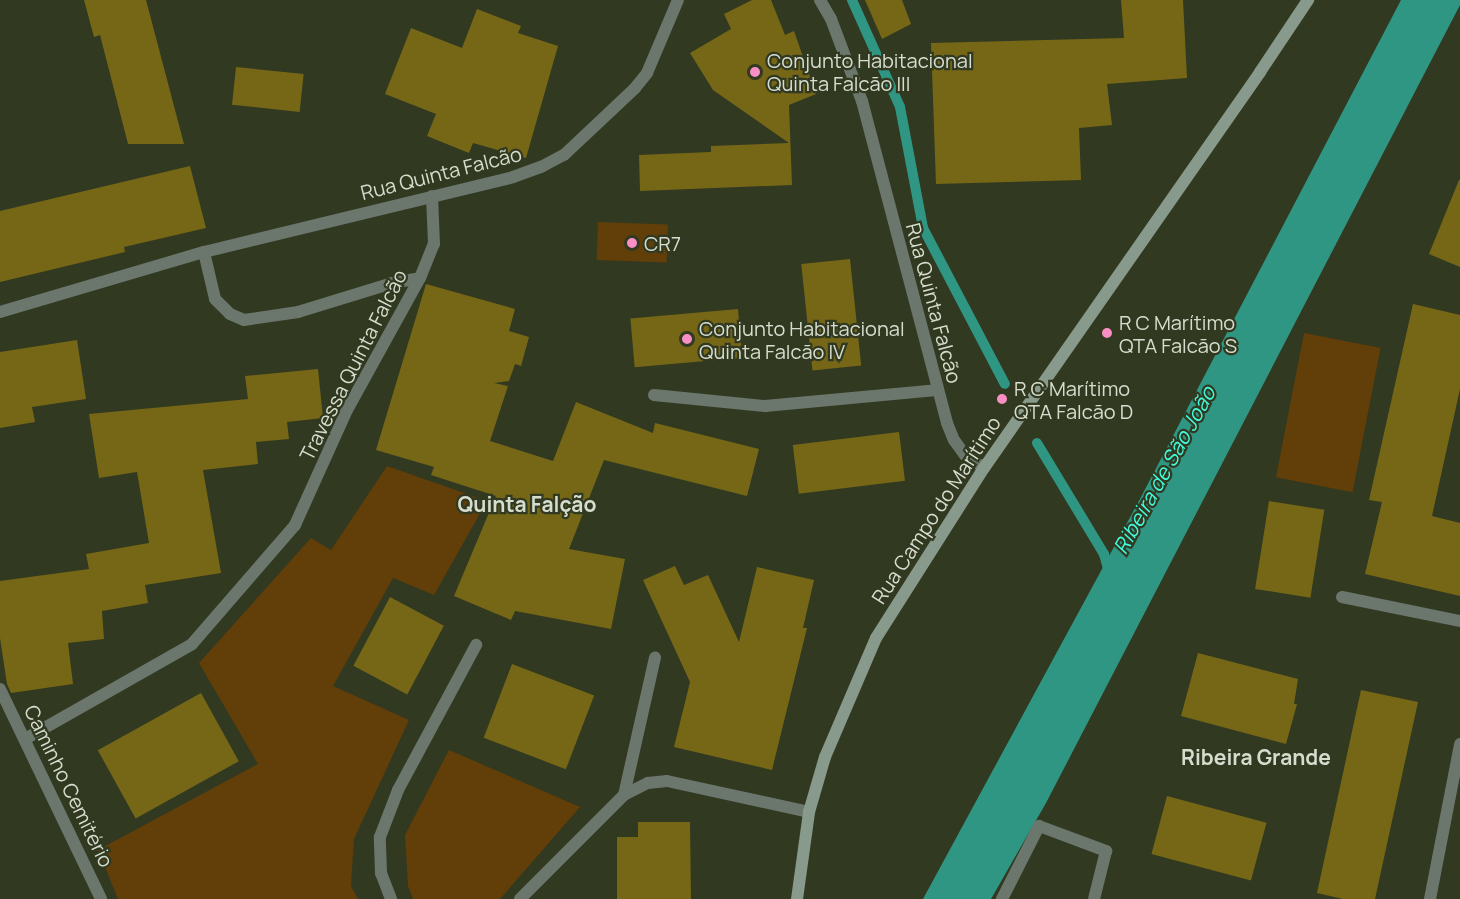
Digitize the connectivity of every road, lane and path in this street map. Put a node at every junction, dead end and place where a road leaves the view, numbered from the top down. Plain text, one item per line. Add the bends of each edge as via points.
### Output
1 (678, 0) edge
2 (820, 0) edge
3 (1308, 0) edge
4 (432, 196) junction
5 (204, 252) junction
6 (420, 278) junction
7 (0, 312) edge
8 (936, 390) junction
9 (654, 395) dead end
10 (984, 468) junction
11 (1342, 597) dead end
12 (1460, 621) edge
13 (476, 645) dead end
14 (655, 657) dead end
15 (0, 689) edge
16 (25, 738) junction
17 (1460, 744) edge
18 (624, 795) junction
19 (809, 812) junction
20 (101, 899) edge
21 (391, 899) edge
22 (520, 899) edge
23 (797, 899) edge
24 (1002, 899) edge
25 (1094, 899) edge
26 (1430, 899) edge

1 - 4 street, Rua Quinta Falcão via 647,73 564,155 513,177
2 - 8 street, Rua Quinta Falcão via 862,101
3 - 10 main road, Rua Campo do Marítimo
4 - 5 street, Rua Quinta Falcão
4 - 6 street, Travessa Quinta Falcão via 434,244
5 - 6 street via 215,299 230,314 244,320 298,312
5 - 7 street, Rua Quinta Falcão
6 - 16 street, Travessa Quinta Falcão via 347,410 295,525 192,644
8 - 9 street via 765,406
8 - 10 street, Rua Quinta Falcão via 954,440 965,455
10 - 19 main road, Rua Campo do Marítimo via 876,639 825,757
11 - 12 street
13 - 21 street via 398,790 380,837 381,873
14 - 18 street
15 - 16 street, Caminho Cemitério
16 - 20 street, Caminho Cemitério
17 - 26 street
18 - 19 street via 648,783 667,782
18 - 22 street
19 - 23 main road, Rua Campo do Marítimo
24 - 25 street via 1039,826 1106,851

